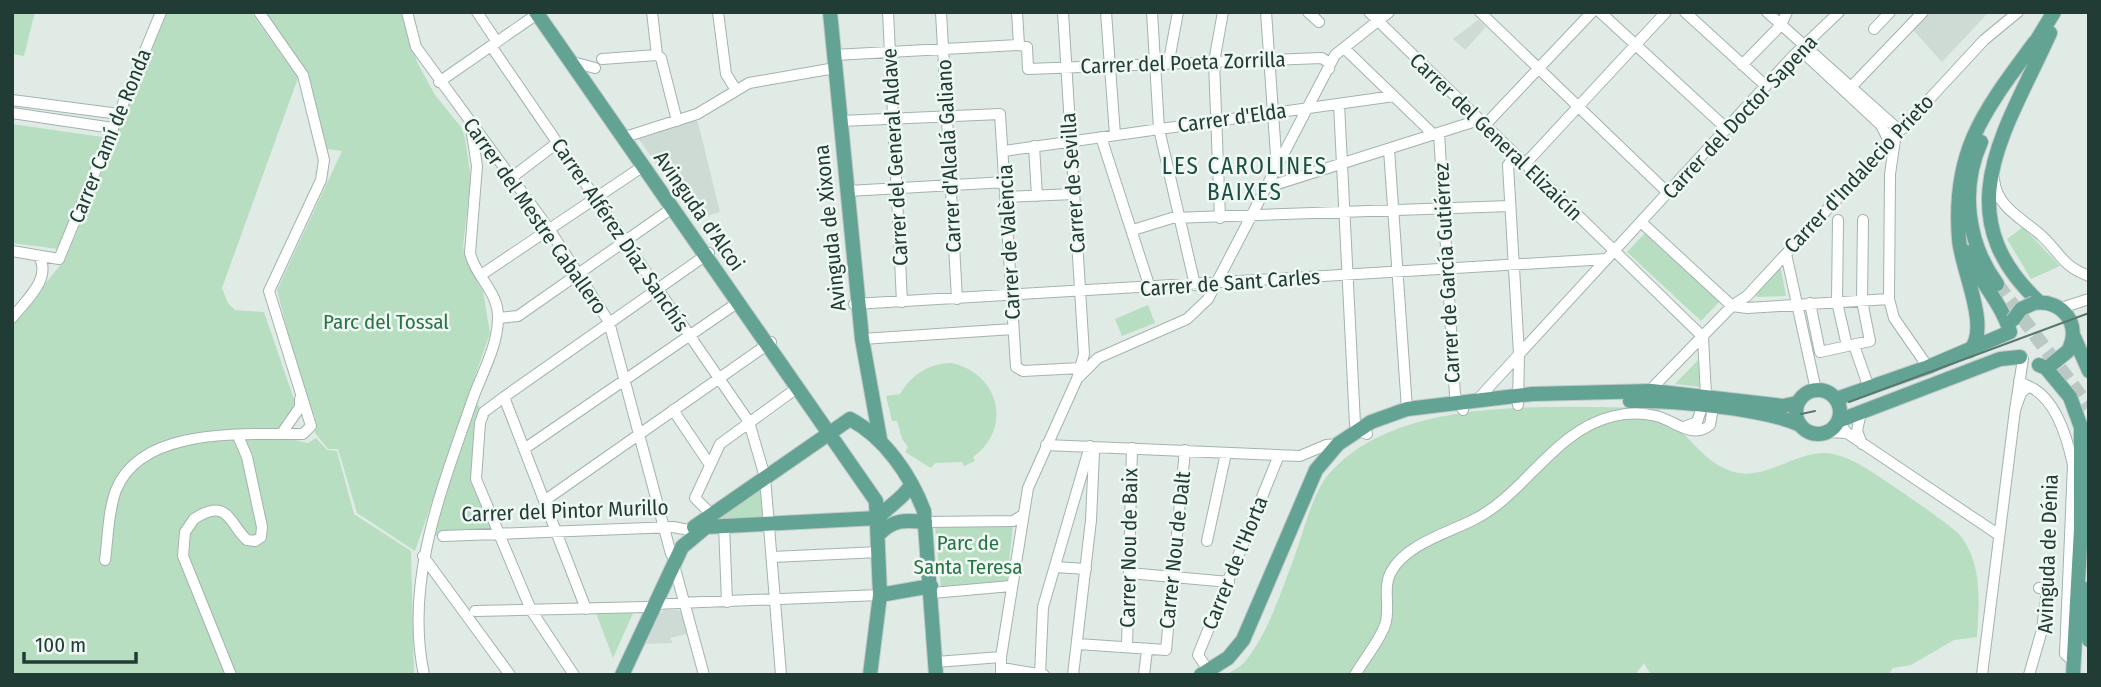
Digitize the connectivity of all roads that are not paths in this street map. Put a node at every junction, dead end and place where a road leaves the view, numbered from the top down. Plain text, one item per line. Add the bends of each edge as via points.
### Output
1 (161, 12) edge
2 (259, 12) edge
3 (407, 12) edge
4 (477, 12) edge
5 (652, 12) edge
6 (718, 12) edge
7 (830, 12) edge
8 (888, 12) edge
9 (942, 12) edge
10 (1017, 12) edge
11 (1063, 12) edge
12 (1107, 12) edge
13 (1152, 12) edge
14 (1178, 12) edge
15 (1223, 12) edge
16 (1266, 12) edge
17 (1308, 12) edge
18 (1367, 12) edge
19 (1389, 12) edge
20 (1480, 12) edge
21 (1592, 12) edge
22 (1600, 12) edge
23 (1666, 12) edge
24 (1685, 12) edge
25 (1767, 12) edge
26 (1787, 12) edge
27 (1839, 12) edge
28 (1890, 12) edge
29 (1923, 12) edge
30 (2054, 12) edge
31 (2064, 12) edge
32 (537, 13) edge
33 (2013, 14) edge
34 (1319, 22) dead end
35 (1378, 22) junction
36 (1783, 25) junction
37 (1874, 29) dead end
38 (2050, 33) junction
39 (2035, 42) junction
40 (494, 44) junction
41 (1636, 45) junction
42 (1805, 45) junction
43 (1018, 46) junction
44 (1344, 48) junction
45 (943, 50) junction
46 (890, 51) junction
47 (657, 55) junction
48 (1322, 58) junction
49 (1269, 60) junction
50 (569, 61) junction
51 (835, 62) junction
52 (1214, 62) junction
53 (1156, 64) junction
54 (1171, 64) junction
55 (1742, 65) junction
56 (1111, 66) junction
57 (1066, 68) junction
58 (1329, 69) junction
59 (1539, 69) junction
60 (439, 82) junction
61 (1766, 86) junction
62 (1852, 86) junction
63 (736, 90) junction
64 (1394, 96) junction
65 (12, 100) edge
66 (1339, 104) junction
67 (1309, 107) junction
68 (1579, 107) junction
69 (1273, 112) junction
70 (12, 113) edge
71 (119, 114) junction
72 (945, 117) junction
73 (893, 119) junction
74 (677, 121) junction
75 (841, 121) junction
76 (1218, 121) junction
77 (1482, 123) junction
78 (1881, 125) junction
79 (471, 126) junction
80 (113, 128) junction
81 (1159, 129) junction
82 (1727, 129) junction
83 (1899, 130) junction
84 (1436, 134) junction
85 (1115, 135) junction
86 (1101, 137) junction
87 (622, 138) junction
88 (1071, 141) junction
89 (557, 143) junction
90 (1890, 143) junction
91 (1034, 146) junction
92 (1389, 149) junction
93 (1004, 151) junction
94 (1516, 156) junction
95 (1875, 158) junction
96 (1993, 161) junction
97 (1342, 164) junction
98 (1525, 164) junction
99 (642, 167) junction
100 (1277, 170) junction
101 (1890, 174) junction
102 (511, 178) junction
103 (1006, 182) junction
104 (950, 185) junction
105 (1268, 187) junction
106 (897, 188) junction
107 (848, 191) junction
108 (1668, 193) junction
109 (1074, 194) junction
110 (1037, 196) junction
111 (1007, 197) junction
112 (595, 198) junction
113 (1510, 206) junction
114 (1446, 208) junction
115 (671, 209) junction
116 (1393, 210) junction
117 (1345, 213) junction
118 (1252, 217) junction
119 (1179, 218) junction
120 (1220, 218) junction
121 (1838, 220) dead end
122 (1863, 220) dead end
123 (1958, 220) junction
124 (1641, 222) junction
125 (549, 229) junction
126 (1133, 230) junction
127 (625, 242) junction
128 (12, 251) edge
129 (1786, 254) junction
130 (706, 255) junction
131 (39, 256) junction
132 (1611, 256) junction
133 (1513, 264) junction
134 (1447, 269) junction
135 (1397, 272) junction
136 (579, 274) junction
137 (481, 275) junction
138 (1348, 275) junction
139 (2089, 276) edge
140 (1218, 284) junction
141 (1195, 285) junction
142 (657, 288) junction
143 (1150, 288) junction
144 (1080, 292) junction
145 (1012, 296) junction
146 (957, 299) junction
147 (1889, 299) junction
148 (2085, 300) edge
149 (1862, 301) junction
150 (902, 302) junction
151 (1837, 302) junction
152 (2037, 302) junction
153 (737, 303) junction
154 (1810, 303) junction
155 (856, 304) junction
156 (1796, 304) junction
157 (1732, 306) junction
158 (2061, 308) junction
159 (12, 318) edge
160 (499, 318) junction
161 (609, 322) junction
162 (2071, 322) junction
163 (2012, 326) junction
164 (1013, 329) junction
165 (689, 335) junction
166 (1703, 337) junction
167 (2074, 337) junction
168 (862, 338) junction
169 (768, 343) junction
170 (1852, 349) junction
171 (1969, 351) junction
172 (1084, 354) junction
173 (1519, 356) junction
174 (1098, 358) junction
175 (2022, 358) junction
176 (2046, 364) junction
177 (1928, 367) junction
178 (2089, 371) edge
179 (1079, 373) junction
180 (719, 378) junction
181 (624, 379) junction
182 (2023, 384) junction
183 (797, 388) junction
184 (1870, 388) junction
185 (1816, 390) junction
186 (1657, 396) junction
187 (504, 397) junction
188 (300, 399) junction
189 (1478, 399) junction
190 (1836, 399) junction
191 (1519, 400) junction
192 (1707, 403) junction
193 (1797, 403) junction
194 (1460, 406) junction
195 (1407, 409) junction
196 (673, 410) junction
197 (1861, 412) junction
198 (292, 418) junction
199 (309, 418) junction
200 (750, 422) junction
201 (852, 424) junction
202 (1800, 425) junction
203 (1838, 429) junction
204 (1362, 432) junction
205 (282, 433) junction
206 (639, 433) junction
207 (829, 433) junction
208 (259, 435) junction
209 (299, 435) junction
210 (238, 436) junction
211 (880, 439) junction
212 (1862, 444) junction
213 (1046, 445) junction
214 (1093, 447) junction
215 (1132, 448) junction
216 (1340, 448) junction
217 (524, 449) junction
218 (840, 449) junction
219 (1185, 450) junction
220 (1226, 453) junction
221 (1279, 455) junction
222 (247, 457) junction
223 (709, 465) junction
224 (765, 477) junction
225 (911, 485) junction
226 (2089, 491) edge
227 (544, 501) junction
228 (883, 503) junction
229 (712, 515) junction
230 (1071, 517) junction
231 (878, 518) junction
232 (1091, 520) junction
233 (925, 522) junction
234 (1020, 522) junction
235 (769, 523) junction
236 (724, 525) junction
237 (670, 526) junction
238 (2081, 529) junction
239 (689, 530) junction
240 (556, 532) junction
241 (497, 534) junction
242 (878, 535) junction
243 (1999, 535) junction
244 (443, 536) dead end
245 (1207, 541) dead end
246 (2089, 546) edge
247 (879, 552) junction
248 (423, 556) junction
249 (772, 557) junction
250 (672, 559) junction
251 (105, 560) dead end
252 (1055, 567) junction
253 (1086, 569) junction
254 (1129, 573) junction
255 (1173, 577) junction
256 (1229, 582) junction
257 (1012, 586) junction
258 (2039, 588) dead end
259 (928, 590) junction
260 (880, 595) junction
261 (775, 600) junction
262 (727, 602) junction
263 (683, 603) junction
264 (650, 606) junction
265 (586, 609) junction
266 (531, 610) junction
267 (475, 611) dead end
268 (2089, 640) edge
269 (1078, 644) junction
270 (1127, 647) junction
271 (1147, 649) junction
272 (1001, 666) edge
273 (936, 668) edge
274 (2073, 668) edge
275 (568, 673) edge
276 (1209, 673) edge
277 (231, 675) edge
278 (424, 675) edge
279 (510, 675) edge
280 (615, 675) edge
281 (622, 675) edge
282 (704, 675) edge
283 (781, 675) edge
284 (870, 675) edge
285 (1042, 675) edge
286 (1073, 675) edge
287 (1144, 675) edge
288 (1355, 675) edge
289 (1982, 675) edge
290 (2029, 675) edge

1 - 71 street, Carrer Camí de Ronda
2 - 188 street via 303,75 324,160 321,180 269,292
3 - 60 street, Carrer del Mestre Caballero via 416,47
4 - 40 street, Carrer Alférez Díaz Sanchís
5 - 47 street
6 - 63 street via 726,74
7 - 51 main road, Avinguda de Xixona
8 - 46 street, Carrer del General Aldave
9 - 45 street, Carrer d'Alcalá Galiano
10 - 43 street
11 - 57 street, Carrer de Sevilla
12 - 56 street
13 - 53 street
14 - 54 street
15 - 52 street
16 - 49 street
17 - 34 street
18 - 35 street, Carrer del General Elizaicín
18 - 48 street via 1362,27
19 - 35 street
20 - 59 street
21 - 59 street
22 - 41 street
23 - 41 street
24 - 55 street
25 - 36 street
26 - 36 street
27 - 42 street, Carrer del Doctor Sapena
28 - 37 street
29 - 62 street
30 - 39 main road
31 - 38 main road
32 - 40 street
32 - 50 main road, Avinguda d'Alcoi
33 - 83 street, Carrer d'Indalecio Prieto
35 - 44 street
35 - 77 street, Carrer del General Elizaicín
36 - 42 street
36 - 55 street
38 - 39 main road via 1994,135 1979,179 1980,225 2001,282 1977,247 1970,220 1971,174 1985,133
38 - 96 main road
39 - 123 main road via 1967,150 1959,176
40 - 60 street
40 - 89 street, Carrer Alférez Díaz Sanchís
41 - 68 street
41 - 82 street
42 - 61 street, Carrer del Doctor Sapena
42 - 62 street
42 - 78 street via 1806,55
43 - 45 street
43 - 57 street, Carrer del Poeta Zorrilla via 1027,47 1028,69
44 - 58 street
44 - 64 street
45 - 46 street
45 - 72 street, Carrer d'Alcalá Galiano
46 - 51 street
46 - 73 street, Carrer del General Aldave
47 - 50 street via 598,63
47 - 74 street
48 - 49 street, Carrer del Poeta Zorrilla
48 - 58 street
49 - 52 street, Carrer del Poeta Zorrilla
49 - 69 street
50 - 87 main road, Avinguda d'Alcoi
51 - 63 street
51 - 75 main road, Avinguda de Xixona
52 - 54 street, Carrer del Poeta Zorrilla
52 - 76 street
53 - 54 street, Carrer del Poeta Zorrilla
53 - 56 street, Carrer del Poeta Zorrilla
53 - 81 street
55 - 61 street
56 - 57 street, Carrer del Poeta Zorrilla
56 - 85 street
57 - 88 street, Carrer de Sevilla
58 - 67 street
59 - 68 street
59 - 77 street
60 - 79 street, Carrer del Mestre Caballero
61 - 82 street, Carrer del Doctor Sapena
62 - 83 street
63 - 74 street
64 - 66 street, Carrer d'Elda
64 - 84 street
65 - 71 street
66 - 67 street, Carrer d'Elda
66 - 97 street
67 - 69 street, Carrer d'Elda
67 - 100 street
68 - 98 street
68 - 108 street
69 - 76 street, Carrer d'Elda
69 - 100 street
70 - 80 street
71 - 80 street, Carrer Camí de Ronda
72 - 73 street
72 - 93 street, Carrer de València via 1000,114
72 - 104 street, Carrer d'Alcalá Galiano
73 - 75 street
73 - 106 street, Carrer del General Aldave
74 - 87 street
75 - 107 main road, Avinguda de Xixona
76 - 81 street, Carrer d'Elda
76 - 120 street
77 - 84 street
77 - 94 street, Carrer del General Elizaicín
78 - 83 street
78 - 90 street
79 - 102 street, Carrer del Mestre Caballero
79 - 137 street via 477,166 470,253
80 - 131 street, Carrer Camí de Ronda via 59,259
81 - 85 street, Carrer d'Elda
81 - 119 street
82 - 108 street, Carrer del Doctor Sapena
83 - 90 street, Carrer d'Indalecio Prieto
83 - 101 street
84 - 92 street
84 - 114 street, Carrer de García Gutiérrez
85 - 86 street, Carrer d'Elda
86 - 88 street, Carrer d'Elda
86 - 126 street
87 - 99 main road, Avinguda d'Alcoi
88 - 91 street, Carrer d'Elda
88 - 109 street, Carrer de Sevilla
89 - 102 street
89 - 112 street, Carrer Alférez Díaz Sanchís
90 - 95 street, Carrer d'Indalecio Prieto
91 - 93 street, Carrer d'Elda
91 - 110 street
92 - 97 street
92 - 116 street
93 - 103 street, Carrer de València
94 - 98 street, Carrer del General Elizaicín
94 - 113 street via 1508,165
95 - 101 street via 1885,162
95 - 129 street, Carrer d'Indalecio Prieto
96 - 139 street via 1994,186 2009,211 2042,236 2063,262
96 - 152 main road via 1988,197 1994,235 2010,267
97 - 105 street
97 - 117 street
98 - 132 street, Carrer del General Elizaicín
99 - 112 street
99 - 115 main road, Avinguda d'Alcoi
100 - 105 street
101 - 147 street
102 - 125 street, Carrer del Mestre Caballero
103 - 104 street
103 - 111 street, Carrer de València
104 - 106 street
104 - 146 street, Carrer d'Alcalá Galiano
105 - 118 street
106 - 107 street
106 - 150 street, Carrer del General Aldave
107 - 155 main road, Avinguda de Xixona
108 - 124 street, Carrer del Doctor Sapena
109 - 110 street
109 - 144 street, Carrer de Sevilla
110 - 111 street
111 - 145 street, Carrer de València
112 - 125 street
112 - 127 street, Carrer Alférez Díaz Sanchís
113 - 114 street
113 - 133 street
114 - 116 street
114 - 134 street, Carrer de García Gutiérrez
115 - 127 street
115 - 130 main road, Avinguda d'Alcoi
116 - 117 street
116 - 135 street
117 - 118 street
117 - 138 street
118 - 120 street
118 - 140 street
119 - 120 street
119 - 126 street
119 - 141 street
121 - 151 street
122 - 149 street
123 - 163 main road via 1973,266
123 - 171 main road via 1964,271 1979,325 1976,344
124 - 132 street, Carrer del Doctor Sapena
124 - 157 street
125 - 136 street, Carrer del Mestre Caballero
125 - 137 street
126 - 143 street
127 - 136 street
127 - 142 street, Carrer Alférez Díaz Sanchís
128 - 131 street
129 - 156 street
129 - 157 street, Carrer d'Indalecio Prieto
130 - 142 street
130 - 153 main road, Avinguda d'Alcoi
131 - 159 street via 44,266 42,279
132 - 133 street, Carrer de Sant Carles
132 - 166 street, Carrer del General Elizaicín
132 - 173 street
133 - 134 street, Carrer de Sant Carles
133 - 173 street
134 - 135 street, Carrer de Sant Carles
134 - 194 street, Carrer de García Gutiérrez
135 - 138 street, Carrer de Sant Carles
135 - 195 street
136 - 160 street via 518,316
136 - 161 street, Carrer del Mestre Caballero
137 - 160 street via 495,297
138 - 140 street, Carrer de Sant Carles
138 - 204 street
140 - 141 street, Carrer de Sant Carles
140 - 174 street via 1187,319
141 - 143 street, Carrer de Sant Carles
142 - 161 street
142 - 165 street, Carrer Alférez Díaz Sanchís
143 - 144 street, Carrer de Sant Carles
144 - 145 street, Carrer de Sant Carles
144 - 172 street, Carrer de Sevilla
145 - 146 street, Carrer de Sant Carles
145 - 164 street, Carrer de València
146 - 150 street, Carrer de Sant Carles
147 - 149 street
147 - 177 street via 1894,318
148 - 158 street
148 - 162 street
149 - 151 street
149 - 170 street via 1870,341
150 - 155 street, Carrer de Sant Carles
151 - 154 street
151 - 170 street
152 - 158 main road
152 - 163 main road, bridge via 2021,309
153 - 165 street
153 - 169 main road, Avinguda d'Alcoi
154 - 156 street
154 - 170 street via 1820,352
155 - 168 main road, Avinguda de Xixona
156 - 157 street
156 - 185 street
157 - 166 street, Carrer d'Indalecio Prieto
158 - 162 main road
160 - 248 street
161 - 181 street, Carrer del Mestre Caballero
161 - 187 street
162 - 167 main road
163 - 171 main road
163 - 175 main road via 2014,348
164 - 168 street
164 - 179 street, Carrer de València via 1017,369
165 - 180 street, Carrer Alférez Díaz Sanchís
165 - 181 street
166 - 186 street
166 - 192 street
167 - 176 main road, bridge via 2068,351
167 - 178 main road
168 - 211 main road, Avinguda de Xixona
169 - 180 street
169 - 183 main road, Avinguda d'Alcoi
170 - 184 street
171 - 177 main road
172 - 174 street
172 - 179 street, Carrer de Sevilla
173 - 189 street
173 - 191 street
174 - 179 street, Carrer de Sevilla
175 - 176 main road
175 - 182 street
175 - 197 main road via 2000,359
176 - 238 main road, Avinguda de Dénia via 2080,418
177 - 184 main road
179 - 213 street, Carrer de Sevilla
180 - 196 street
180 - 200 street, Carrer Alférez Díaz Sanchís
181 - 206 street, Carrer del Mestre Caballero
181 - 217 street
182 - 243 street via 2015,410
182 - 274 street, Avinguda de Dénia via 2035,389 2055,416 2068,441 2073,465 2065,654
183 - 200 street
183 - 207 main road, Avinguda d'Alcoi
184 - 190 main road
185 - 190 main road
185 - 193 main road
186 - 191 main road
186 - 192 main road
187 - 217 street
187 - 241 street via 484,412 478,432 476,480
188 - 198 street
188 - 199 street
189 - 191 main road
189 - 194 main road
190 - 203 main road
191 - 194 main road
192 - 193 main road
192 - 202 main road via 1783,417
192 - 288 street via 1713,421 1705,429 1689,430 1645,414 1597,423 1545,456 1490,511 1407,555 1390,573 1384,626
193 - 202 main road via 1795,415
194 - 195 main road
194 - 204 main road
195 - 204 main road
196 - 206 street
196 - 223 street
197 - 203 main road
197 - 212 street via 1857,431
198 - 199 street via 303,414
198 - 205 street
198 - 209 street via 291,430
199 - 209 street via 309,430
200 - 223 street via 720,444
200 - 224 street, Carrer Alférez Díaz Sanchís
201 - 207 main road
201 - 211 main road
201 - 218 main road
202 - 203 main road via 1813,434
203 - 212 street
204 - 216 main road
205 - 208 street
205 - 209 street
206 - 227 street
206 - 237 street, Carrer del Mestre Caballero
207 - 218 main road, Avinguda d'Alcoi
207 - 224 main road
208 - 210 street
208 - 222 street
210 - 222 street
210 - 251 street via 173,443 129,471 114,497
211 - 225 main road
212 - 243 street
213 - 214 street
213 - 234 street, Carrer de Sevilla
214 - 215 street
214 - 230 street
214 - 232 street
215 - 219 street
215 - 254 street, Carrer Nou de Baix
216 - 221 street via 1326,445 1308,455
216 - 276 main road via 1310,480 1243,640
217 - 227 street
218 - 228 main road, Avinguda d'Alcoi
219 - 220 street
219 - 255 street, Carrer Nou de Dalt
220 - 221 street
220 - 245 street
221 - 256 street, Carrer de l'Horta
222 - 277 street via 261,537 247,540 234,519 213,512 194,519 182,542 183,556
223 - 229 street via 695,498
224 - 229 main road
224 - 235 street, Carrer Alférez Díaz Sanchís
225 - 228 main road via 901,498
225 - 233 main road
226 - 238 main road, Avinguda de Dénia
227 - 240 street
228 - 231 main road
229 - 239 main road
230 - 232 street
230 - 252 street
231 - 235 main road
231 - 242 main road
232 - 253 street
233 - 234 street
233 - 242 main road via 900,520
233 - 259 main road
234 - 257 street, Carrer de Sevilla
235 - 236 main road
235 - 249 street, Carrer Alférez Díaz Sanchís
236 - 250 main road via 706,527 687,540
236 - 262 street
237 - 239 street, Carrer del Pintor Murillo
237 - 240 street, Carrer del Pintor Murillo
237 - 250 street, Carrer del Mestre Caballero
238 - 274 main road, Avinguda de Dénia
239 - 250 main road
240 - 241 street, Carrer del Pintor Murillo
240 - 265 street
241 - 244 street, Carrer del Pintor Murillo
241 - 266 street
242 - 247 main road
243 - 289 street
246 - 268 main road, Avinguda de Dénia
247 - 249 street
247 - 260 main road
248 - 278 street via 419,647
248 - 279 street
249 - 261 street, Carrer Alférez Díaz Sanchís
250 - 263 street, Carrer del Mestre Caballero
250 - 264 main road
252 - 253 street
252 - 285 street via 1043,607
253 - 269 street
254 - 255 street
254 - 270 street, Carrer Nou de Baix
255 - 256 street
255 - 271 street, Carrer Nou de Dalt via 1166,650
256 - 276 street, Carrer de l'Horta via 1198,655
257 - 259 street
257 - 272 street, Carrer de Sevilla
258 - 290 street via 2047,589 2042,630
259 - 260 main road
259 - 273 main road
260 - 261 street
260 - 284 main road
261 - 262 street
261 - 283 street, Carrer Alférez Díaz Sanchís
262 - 263 street
263 - 264 street
263 - 282 street, Carrer del Mestre Caballero
264 - 265 street
264 - 280 main road
264 - 281 main road
265 - 266 street
266 - 267 street
266 - 275 street
269 - 270 street
269 - 286 street
270 - 271 street
271 - 287 street
272 - 273 street
272 - 285 street

